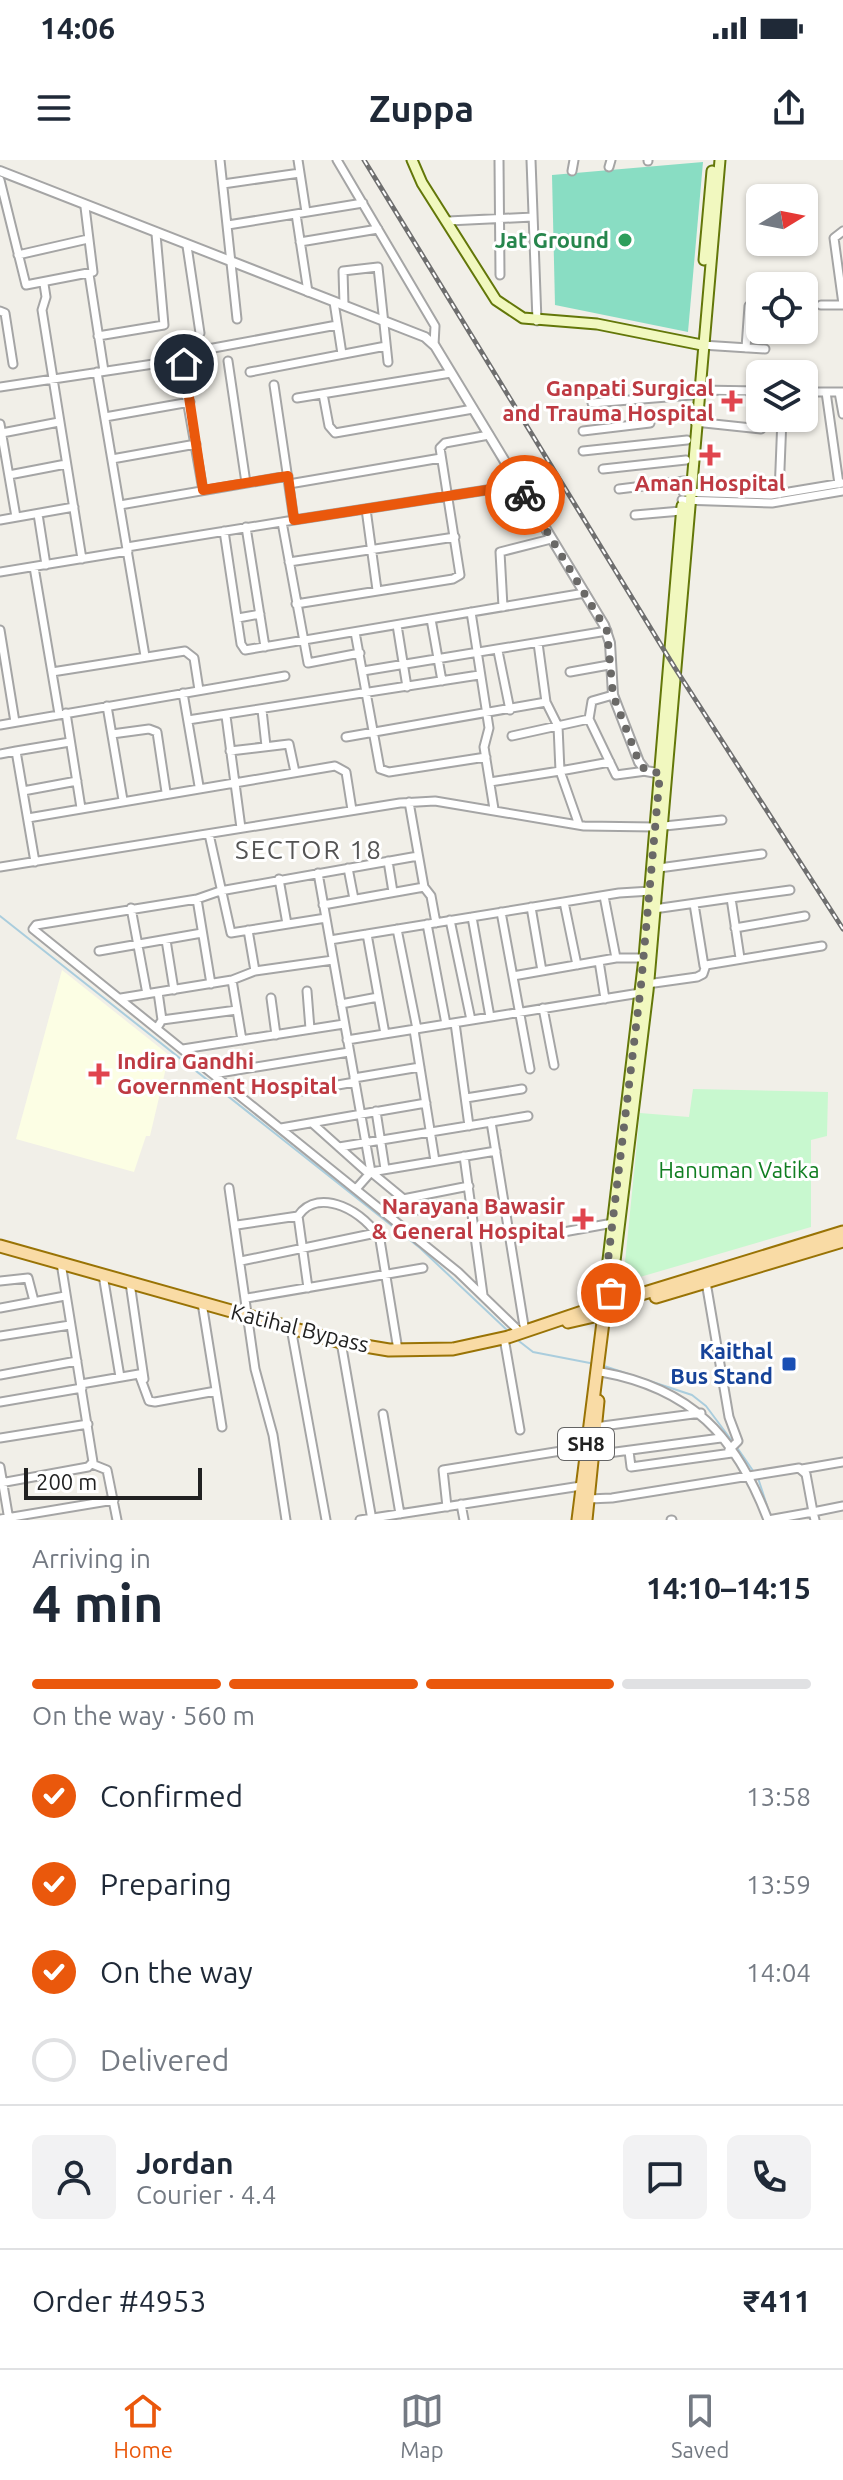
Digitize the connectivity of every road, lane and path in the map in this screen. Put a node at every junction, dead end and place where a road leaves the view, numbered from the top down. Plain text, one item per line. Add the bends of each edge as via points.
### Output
1 (220, 160) edge
2 (298, 160) edge
3 (337, 160) edge
4 (412, 160) edge
5 (419, 160) edge
6 (499, 160) edge
7 (531, 160) edge
8 (574, 160) edge
9 (713, 160) edge
10 (720, 160) edge
11 (0, 171) edge
12 (572, 171) dead end
13 (300, 173) junction
14 (0, 180) edge
15 (223, 184) junction
16 (433, 197) junction
17 (363, 203) junction
18 (85, 207) junction
19 (306, 212) junction
20 (296, 214) junction
21 (533, 217) junction
22 (448, 221) junction
23 (501, 221) junction
24 (228, 225) junction
25 (378, 229) junction
26 (843, 231) edge
27 (156, 234) junction
28 (88, 239) junction
29 (300, 242) junction
30 (187, 246) junction
31 (18, 255) junction
32 (233, 264) junction
33 (706, 267) junction
34 (840, 271) edge
35 (89, 274) junction
36 (500, 275) dead end
37 (44, 284) junction
38 (308, 292) junction
39 (334, 302) junction
40 (344, 305) junction
41 (821, 305) dead end
42 (843, 305) edge
43 (0, 311) edge
44 (237, 319) dead end
45 (385, 321) junction
46 (537, 321) junction
47 (337, 325) junction
48 (200, 333) dead end
49 (98, 336) junction
50 (699, 344) junction
51 (746, 344) edge
52 (434, 345) junction
53 (386, 346) junction
54 (746, 348) junction
55 (208, 349) dead end
56 (765, 349) dead end
57 (342, 354) junction
58 (228, 361) dead end
59 (388, 362) dead end
60 (13, 364) dead end
61 (101, 372) junction
62 (250, 372) dead end
63 (451, 373) junction
64 (52, 379) junction
65 (274, 385) dead end
66 (0, 387) edge
67 (746, 391) edge
68 (695, 392) junction
69 (818, 392) edge
70 (826, 392) junction
71 (841, 392) edge
72 (323, 394) junction
73 (297, 398) dead end
74 (190, 402) junction
75 (592, 403) dead end
76 (473, 409) junction
77 (843, 414) edge
78 (105, 417) junction
79 (59, 422) junction
80 (695, 422) junction
81 (650, 423) dead end
82 (0, 424) edge
83 (746, 427) edge
84 (603, 429) junction
85 (583, 431) dead end
86 (781, 432) edge
87 (2, 433) edge
88 (489, 435) junction
89 (687, 440) junction
90 (196, 444) junction
91 (605, 449) junction
92 (583, 451) dead end
93 (441, 458) junction
94 (112, 459) junction
95 (686, 460) junction
96 (66, 464) junction
97 (603, 469) dead end
98 (9, 475) junction
99 (288, 480) junction
100 (246, 483) junction
101 (519, 485) junction
102 (842, 486) edge
103 (619, 489) dead end
104 (203, 490) junction
105 (779, 494) junction
106 (447, 496) junction
107 (685, 496) junction
108 (120, 505) junction
109 (74, 507) junction
110 (366, 509) junction
111 (38, 514) junction
112 (635, 515) dead end
113 (16, 517) junction
114 (0, 520) edge
115 (294, 520) junction
116 (282, 522) junction
117 (246, 527) junction
118 (224, 531) junction
119 (455, 537) junction
120 (551, 539) junction
121 (371, 548) junction
122 (128, 549) junction
123 (82, 559) junction
124 (289, 562) junction
125 (46, 565) junction
126 (34, 567) junction
127 (0, 572) edge
128 (377, 590) junction
129 (585, 593) junction
130 (296, 604) junction
131 (503, 607) junction
132 (471, 612) junction
133 (260, 614) junction
134 (238, 618) junction
135 (431, 619) junction
136 (397, 625) junction
137 (0, 630) edge
138 (607, 631) junction
139 (355, 632) junction
140 (302, 641) junction
141 (538, 643) junction
142 (265, 647) junction
143 (498, 651) junction
144 (360, 653) junction
145 (476, 653) junction
146 (145, 656) junction
147 (437, 660) junction
148 (403, 664) junction
149 (609, 665) junction
150 (363, 671) junction
151 (52, 672) junction
152 (570, 672) dead end
153 (479, 675) junction
154 (285, 676) dead end
155 (442, 681) junction
156 (407, 687) junction
157 (199, 690) junction
158 (183, 693) junction
159 (368, 693) junction
160 (613, 695) junction
161 (546, 702) junction
162 (107, 706) junction
163 (262, 710) junction
164 (510, 710) junction
165 (62, 714) junction
166 (487, 715) junction
167 (226, 716) junction
168 (589, 719) junction
169 (188, 720) junction
170 (15, 722) junction
171 (0, 725) edge
172 (558, 726) junction
173 (374, 731) junction
174 (112, 734) junction
175 (512, 736) dead end
176 (346, 737) dead end
177 (70, 742) junction
178 (266, 746) junction
179 (16, 751) junction
180 (230, 751) junction
181 (0, 754) edge
182 (486, 757) junction
183 (610, 762) junction
184 (560, 771) junction
185 (646, 771) junction
186 (295, 772) junction
187 (664, 774) junction
188 (77, 781) junction
189 (234, 781) junction
190 (490, 782) junction
191 (199, 786) junction
192 (23, 791) junction
193 (166, 792) junction
194 (123, 800) junction
195 (409, 802) junction
196 (81, 808) junction
197 (494, 809) junction
198 (352, 810) junction
199 (28, 818) junction
200 (722, 820) dead end
201 (579, 825) junction
202 (658, 826) junction
203 (241, 828) junction
204 (209, 834) junction
205 (762, 854) dead end
206 (418, 856) junction
207 (388, 861) junction
208 (35, 862) junction
209 (0, 867) edge
210 (348, 868) junction
211 (659, 868) junction
212 (318, 873) junction
213 (279, 879) junction
214 (424, 887) junction
215 (790, 890) dead end
216 (220, 891) junction
217 (652, 891) junction
218 (393, 892) junction
219 (604, 896) junction
220 (731, 898) junction
221 (197, 899) junction
222 (354, 899) junction
223 (564, 902) junction
224 (694, 904) junction
225 (323, 905) junction
226 (531, 907) junction
227 (131, 908) junction
228 (654, 909) junction
229 (501, 912) junction
230 (805, 916) dead end
231 (472, 917) junction
232 (326, 918) junction
233 (450, 920) junction
234 (432, 923) junction
235 (287, 924) junction
236 (735, 928) junction
237 (397, 929) junction
238 (248, 930) junction
239 (202, 933) junction
240 (367, 934) junction
241 (166, 940) junction
242 (330, 940) junction
243 (138, 944) junction
244 (822, 946) dead end
245 (99, 951) dead end
246 (616, 958) junction
247 (644, 958) junction
248 (740, 958) junction
249 (333, 960) junction
250 (599, 961) junction
251 (577, 965) junction
252 (704, 966) junction
253 (255, 971) junction
254 (542, 971) junction
255 (513, 976) junction
256 (232, 980) junction
257 (211, 984) junction
258 (643, 987) junction
259 (174, 990) junction
260 (307, 991) dead end
261 (158, 992) junction
262 (147, 994) junction
263 (378, 997) junction
264 (121, 998) junction
265 (271, 998) dead end
266 (605, 999) junction
267 (341, 1004) junction
268 (543, 1008) junction
269 (237, 1010) junction
270 (520, 1012) junction
271 (490, 1017) junction
272 (471, 1020) junction
273 (455, 1023) junction
274 (160, 1024) junction
275 (344, 1024) junction
276 (446, 1024) junction
277 (310, 1029) junction
278 (415, 1029) junction
279 (385, 1034) junction
280 (276, 1035) junction
281 (242, 1040) junction
282 (347, 1040) junction
283 (183, 1049) junction
284 (349, 1052) junction
285 (554, 1065) dead end
286 (420, 1067) junction
287 (530, 1069) dead end
288 (213, 1074) junction
289 (354, 1080) junction
290 (522, 1089) dead end
291 (303, 1091) dead end
292 (466, 1098) junction
293 (426, 1103) junction
294 (376, 1111) junction
295 (360, 1114) junction
296 (528, 1116) dead end
297 (491, 1122) junction
298 (312, 1123) junction
299 (469, 1126) junction
300 (281, 1128) junction
301 (431, 1132) junction
302 (380, 1141) junction
303 (366, 1143) junction
304 (339, 1147) junction
305 (496, 1151) junction
306 (464, 1156) junction
307 (435, 1161) junction
308 (385, 1169) junction
309 (370, 1173) junction
310 (469, 1186) junction
311 (229, 1188) dead end
312 (356, 1189) junction
313 (403, 1199) junction
314 (417, 1210) dead end
315 (298, 1216) junction
316 (613, 1223) junction
317 (237, 1225) junction
318 (843, 1232) edge
319 (376, 1233) junction
320 (547, 1235) dead end
321 (843, 1241) edge
322 (0, 1246) edge
323 (302, 1249) junction
324 (241, 1261) junction
325 (61, 1263) junction
326 (423, 1268) dead end
327 (103, 1275) junction
328 (386, 1275) junction
329 (0, 1281) edge
330 (706, 1282) junction
331 (130, 1283) junction
332 (308, 1288) junction
333 (483, 1295) junction
334 (65, 1296) junction
335 (247, 1298) junction
336 (34, 1301) junction
337 (202, 1303) junction
338 (0, 1308) edge
339 (607, 1308) junction
340 (248, 1316) junction
341 (70, 1325) junction
342 (291, 1328) junction
343 (515, 1335) junction
344 (0, 1336) edge
345 (341, 1342) junction
346 (398, 1351) junction
347 (77, 1361) junction
348 (599, 1366) junction
349 (0, 1375) edge
350 (120, 1377) junction
351 (144, 1379) junction
352 (81, 1386) junction
353 (216, 1391) junction
354 (0, 1402) edge
355 (701, 1413) junction
356 (383, 1414) dead end
357 (88, 1424) junction
358 (222, 1427) dead end
359 (595, 1427) junction
360 (520, 1430) dead end
361 (0, 1438) edge
362 (721, 1438) junction
363 (733, 1449) junction
364 (589, 1451) junction
365 (629, 1451) junction
366 (843, 1462) edge
367 (92, 1464) junction
368 (0, 1467) edge
369 (802, 1469) junction
370 (753, 1476) junction
371 (1, 1483) edge
372 (581, 1486) junction
373 (588, 1499) junction
374 (114, 1500) junction
375 (461, 1504) junction
376 (843, 1506) edge
377 (447, 1507) junction
378 (400, 1514) junction
379 (39, 1516) edge
380 (411, 1516) edge
381 (814, 1516) edge
382 (6, 1519) edge
383 (372, 1519) edge
384 (770, 1519) edge
385 (117, 1520) edge
386 (286, 1520) edge
387 (326, 1520) edge
388 (360, 1520) edge
389 (464, 1520) edge
390 (578, 1520) edge
391 (586, 1520) edge

1 - 15 street
2 - 13 street
3 - 17 street
4 - 16 main road
5 - 16 main road
6 - 23 street
7 - 21 street
8 - 12 street
9 - 33 main road
10 - 33 main road
11 - 18 street
13 - 15 street
13 - 19 street
14 - 31 street
15 - 24 street
16 - 22 main road
17 - 19 street
17 - 25 street
18 - 27 street
18 - 28 street
19 - 20 street
20 - 24 street
20 - 29 street
21 - 23 street
21 - 46 street
22 - 23 street
22 - 46 main road via 496,300 517,316
23 - 36 street
24 - 32 street
25 - 29 street
25 - 52 street via 435,326
26 - 34 street via 834,238
27 - 30 street
27 - 49 street via 164,325
28 - 31 street
28 - 35 street via 93,270
29 - 38 street
30 - 32 street
30 - 48 street
31 - 37 street via 26,285
32 - 38 street
32 - 44 street
33 - 50 main road
34 - 42 street
35 - 37 street
35 - 49 street
37 - 64 street via 42,310
38 - 39 street
39 - 40 street
39 - 47 street
40 - 45 street
40 - 45 street via 343,271 375,265 380,270
41 - 42 street
43 - 60 street via 5,313
45 - 52 street
45 - 53 street
46 - 50 main road via 597,324
47 - 55 street
47 - 57 street
49 - 61 street
50 - 54 street
50 - 68 main road
51 - 54 street
52 - 63 street
53 - 57 street
53 - 59 street
54 - 56 street
57 - 62 street
58 - 100 street
61 - 64 street
61 - 74 street via 180,360
61 - 78 street
63 - 72 street
63 - 76 street
64 - 66 street
64 - 79 street
65 - 99 street
67 - 68 street
68 - 75 street
68 - 80 main road
68 - 89 main road
69 - 70 street
70 - 71 street
70 - 102 street
71 - 77 street
72 - 73 street
72 - 76 street via 335,433
74 - 78 street
74 - 90 street
76 - 88 street
78 - 94 street
79 - 87 street
79 - 96 street
80 - 83 street
80 - 107 main road
81 - 84 street
82 - 87 street
84 - 85 street
84 - 91 street
86 - 105 street
87 - 98 street
88 - 93 street via 445,443
88 - 101 street
89 - 91 street
89 - 95 main road
90 - 94 street
90 - 104 street
91 - 92 street
93 - 99 street
93 - 106 street
94 - 108 street
95 - 97 street
95 - 107 main road
96 - 98 street
96 - 109 street
98 - 113 street
99 - 100 street
99 - 115 street
100 - 104 street
101 - 106 street
101 - 120 street
102 - 105 street
102 - 107 street via 772,503
103 - 107 street
104 - 108 street
105 - 107 street
106 - 110 street
106 - 119 street
107 - 112 street
107 - 187 main road
108 - 122 street
109 - 111 street
109 - 123 street
110 - 115 street
110 - 121 street
111 - 113 street
111 - 125 street
113 - 114 street
115 - 116 street
116 - 117 street
116 - 124 street
117 - 118 street
117 - 133 street
118 - 122 street
118 - 134 street
119 - 121 street
119 - 128 street via 461,571 457,577
120 - 129 street
120 - 131 street via 500,552
121 - 124 street
121 - 128 street
122 - 123 street
122 - 146 street
123 - 125 street
124 - 130 street
125 - 126 street
126 - 127 street
126 - 151 street
128 - 130 street
129 - 131 street
129 - 138 street
130 - 140 street
131 - 132 street
132 - 135 street
132 - 145 street
133 - 134 street
133 - 142 street
134 - 142 street via 242,648
135 - 136 street
135 - 147 street
136 - 139 street
136 - 148 street
137 - 170 street
138 - 141 street
138 - 149 street
139 - 140 street
139 - 144 street
140 - 142 street
140 - 144 street via 311,664
141 - 143 street
141 - 161 street
143 - 145 street
143 - 164 street
144 - 150 street
145 - 147 street
145 - 153 street
146 - 151 street
146 - 157 street via 190,652
147 - 148 street
147 - 155 street
148 - 150 street
148 - 156 street
149 - 152 street
149 - 160 street
150 - 159 street
151 - 165 street
153 - 155 street
153 - 166 street
154 - 157 street
155 - 156 street
156 - 159 street
157 - 158 street
158 - 162 street
158 - 169 street
159 - 163 street
159 - 173 street
160 - 168 street via 592,701
160 - 185 street
161 - 164 street
161 - 172 street
162 - 165 street
162 - 174 street
163 - 167 street
163 - 178 street
164 - 166 street
165 - 170 street
165 - 177 street
166 - 173 street
166 - 182 street
167 - 169 street
167 - 180 street
168 - 172 street
168 - 183 street
169 - 191 street
170 - 171 street
172 - 175 street
172 - 184 street
173 - 176 street
173 - 182 street via 384,772
174 - 193 street via 157,732
174 - 194 street
177 - 179 street
177 - 188 street
178 - 180 street
178 - 186 street via 289,744
179 - 181 street
179 - 192 street
180 - 189 street
182 - 190 street
183 - 184 street
183 - 185 street via 621,777
184 - 190 street
184 - 201 street
185 - 187 street
186 - 189 street
186 - 198 street via 341,767 348,777
187 - 202 main road
188 - 192 street
188 - 196 street
189 - 191 street
189 - 203 street
190 - 197 street
191 - 193 street
192 - 199 street
193 - 194 street
194 - 196 street
195 - 197 street
195 - 198 street
195 - 206 street
196 - 199 street
197 - 201 street
198 - 203 street
199 - 208 street
200 - 202 street
201 - 202 street
202 - 211 main road
202 - 217 main road
203 - 204 street
204 - 208 street
204 - 216 street
205 - 211 street
206 - 207 street
206 - 214 street
207 - 210 street
207 - 218 street
208 - 209 street
210 - 212 street
210 - 222 street
211 - 217 main road
212 - 213 street
212 - 225 street
213 - 216 street
213 - 235 street
214 - 218 street
214 - 234 street via 431,896
215 - 220 street
216 - 221 street
216 - 238 street via 231,933
217 - 219 street
217 - 228 main road
217 - 247 main road
218 - 222 street
219 - 223 street
219 - 246 street
220 - 224 street
220 - 236 street
221 - 227 street
221 - 239 street
222 - 225 street
223 - 226 street
223 - 251 street
224 - 228 street
224 - 252 street
225 - 232 street
226 - 229 street
226 - 254 street
227 - 243 street
227 - 264 street via 33,929
228 - 258 main road
229 - 231 street
229 - 255 street
230 - 236 street
231 - 233 street
231 - 271 street
232 - 235 street
232 - 242 street
233 - 234 street
233 - 272 street
234 - 237 street
234 - 276 street
235 - 238 street
236 - 248 street
237 - 240 street
237 - 278 street
238 - 253 street
239 - 241 street
239 - 257 street
240 - 242 street
240 - 263 street
241 - 243 street
241 - 259 street
242 - 249 street
243 - 245 street
243 - 262 street
244 - 248 street
246 - 247 street
246 - 250 street
247 - 258 main road
248 - 252 street
249 - 253 street
249 - 267 street
250 - 251 street
250 - 266 street
251 - 254 street
252 - 258 street via 697,977
253 - 256 street
254 - 255 street
255 - 270 street
256 - 257 street
256 - 269 street
257 - 259 street
258 - 266 street
258 - 316 main road
258 - 339 main road
259 - 261 street
260 - 277 street
261 - 262 street
261 - 274 street
262 - 264 street
263 - 267 street
263 - 279 street
264 - 274 street
265 - 280 street
266 - 268 street
267 - 275 street
268 - 270 street
268 - 285 street
269 - 274 street
269 - 281 street
270 - 271 street
270 - 287 street
271 - 272 street
272 - 273 street
273 - 276 street
273 - 292 street
274 - 283 street
275 - 277 street
275 - 282 street
276 - 278 street
277 - 280 street
278 - 279 street
278 - 286 street
279 - 282 street
280 - 281 street
281 - 283 street
282 - 284 street
283 - 288 street
284 - 288 street
284 - 289 street
286 - 289 street
286 - 293 street
288 - 300 street
289 - 291 street
289 - 295 street
290 - 292 street
292 - 299 street
293 - 294 street
293 - 301 street
294 - 295 street
294 - 302 street
295 - 298 street
295 - 303 street
296 - 297 street
297 - 299 street
297 - 305 street
298 - 300 street
298 - 304 street
299 - 301 street
300 - 312 street
301 - 302 street
301 - 307 street
302 - 303 street
302 - 308 street
303 - 304 street
303 - 309 street
304 - 309 street
305 - 306 street
305 - 343 street
306 - 307 street
306 - 310 street
307 - 308 street
308 - 309 street
309 - 312 street
309 - 313 street
310 - 313 street
310 - 333 street
311 - 317 street
312 - 333 street
313 - 314 street
315 - 317 street
315 - 319 street via 306,1207 342,1204
315 - 323 street
316 - 320 street
316 - 339 main road
317 - 324 street
318 - 339 main road, Katihal Bypass
319 - 323 street
319 - 328 street
321 - 330 main road, Katihal Bypass
322 - 325 main road, Katihal Bypass
323 - 324 street
323 - 332 street
324 - 335 street
325 - 327 main road, Katihal Bypass
325 - 334 street
326 - 328 street
327 - 331 main road, Katihal Bypass
327 - 350 street
328 - 332 street
328 - 346 street
329 - 336 street via 28,1278
330 - 339 main road, Katihal Bypass
330 - 363 street
331 - 337 main road, Katihal Bypass
331 - 351 street
332 - 335 street
333 - 343 street
334 - 336 street
334 - 341 street
335 - 340 street
336 - 338 street
337 - 340 main road, Katihal Bypass
337 - 353 street
339 - 343 main road, Katihal Bypass
339 - 348 main road, SH8
340 - 342 main road, Katihal Bypass
340 - 386 street
341 - 344 street
341 - 347 street
342 - 345 main road, Katihal Bypass
342 - 387 street
343 - 346 main road, Katihal Bypass via 453,1349
343 - 360 street
345 - 346 main road, Katihal Bypass
345 - 383 street
347 - 349 street
347 - 352 street
348 - 355 street via 648,1383
348 - 359 main road, SH8
348 - 364 main road, SH8
350 - 351 street via 139,1374
350 - 352 street
351 - 353 street via 149,1401
352 - 354 street
352 - 357 street
353 - 358 street
355 - 359 street
355 - 362 street
356 - 378 street
357 - 361 street
357 - 367 street
359 - 364 main road, SH8
362 - 363 street
362 - 365 street
363 - 365 street via 631,1467
363 - 370 street
364 - 365 street
364 - 372 main road, SH8
364 - 373 main road, SH8
364 - 377 street via 443,1470
366 - 369 street
367 - 371 street
367 - 374 street via 107,1470
368 - 371 street
369 - 370 street
369 - 381 street
370 - 373 street
370 - 384 street
371 - 382 street
372 - 375 street
372 - 390 main road, SH8
373 - 391 main road, SH8
374 - 379 street
374 - 385 street
375 - 377 street
375 - 389 street
376 - 381 street
377 - 380 street
378 - 380 street
378 - 383 street
379 - 382 street
381 - 384 street
383 - 388 street

